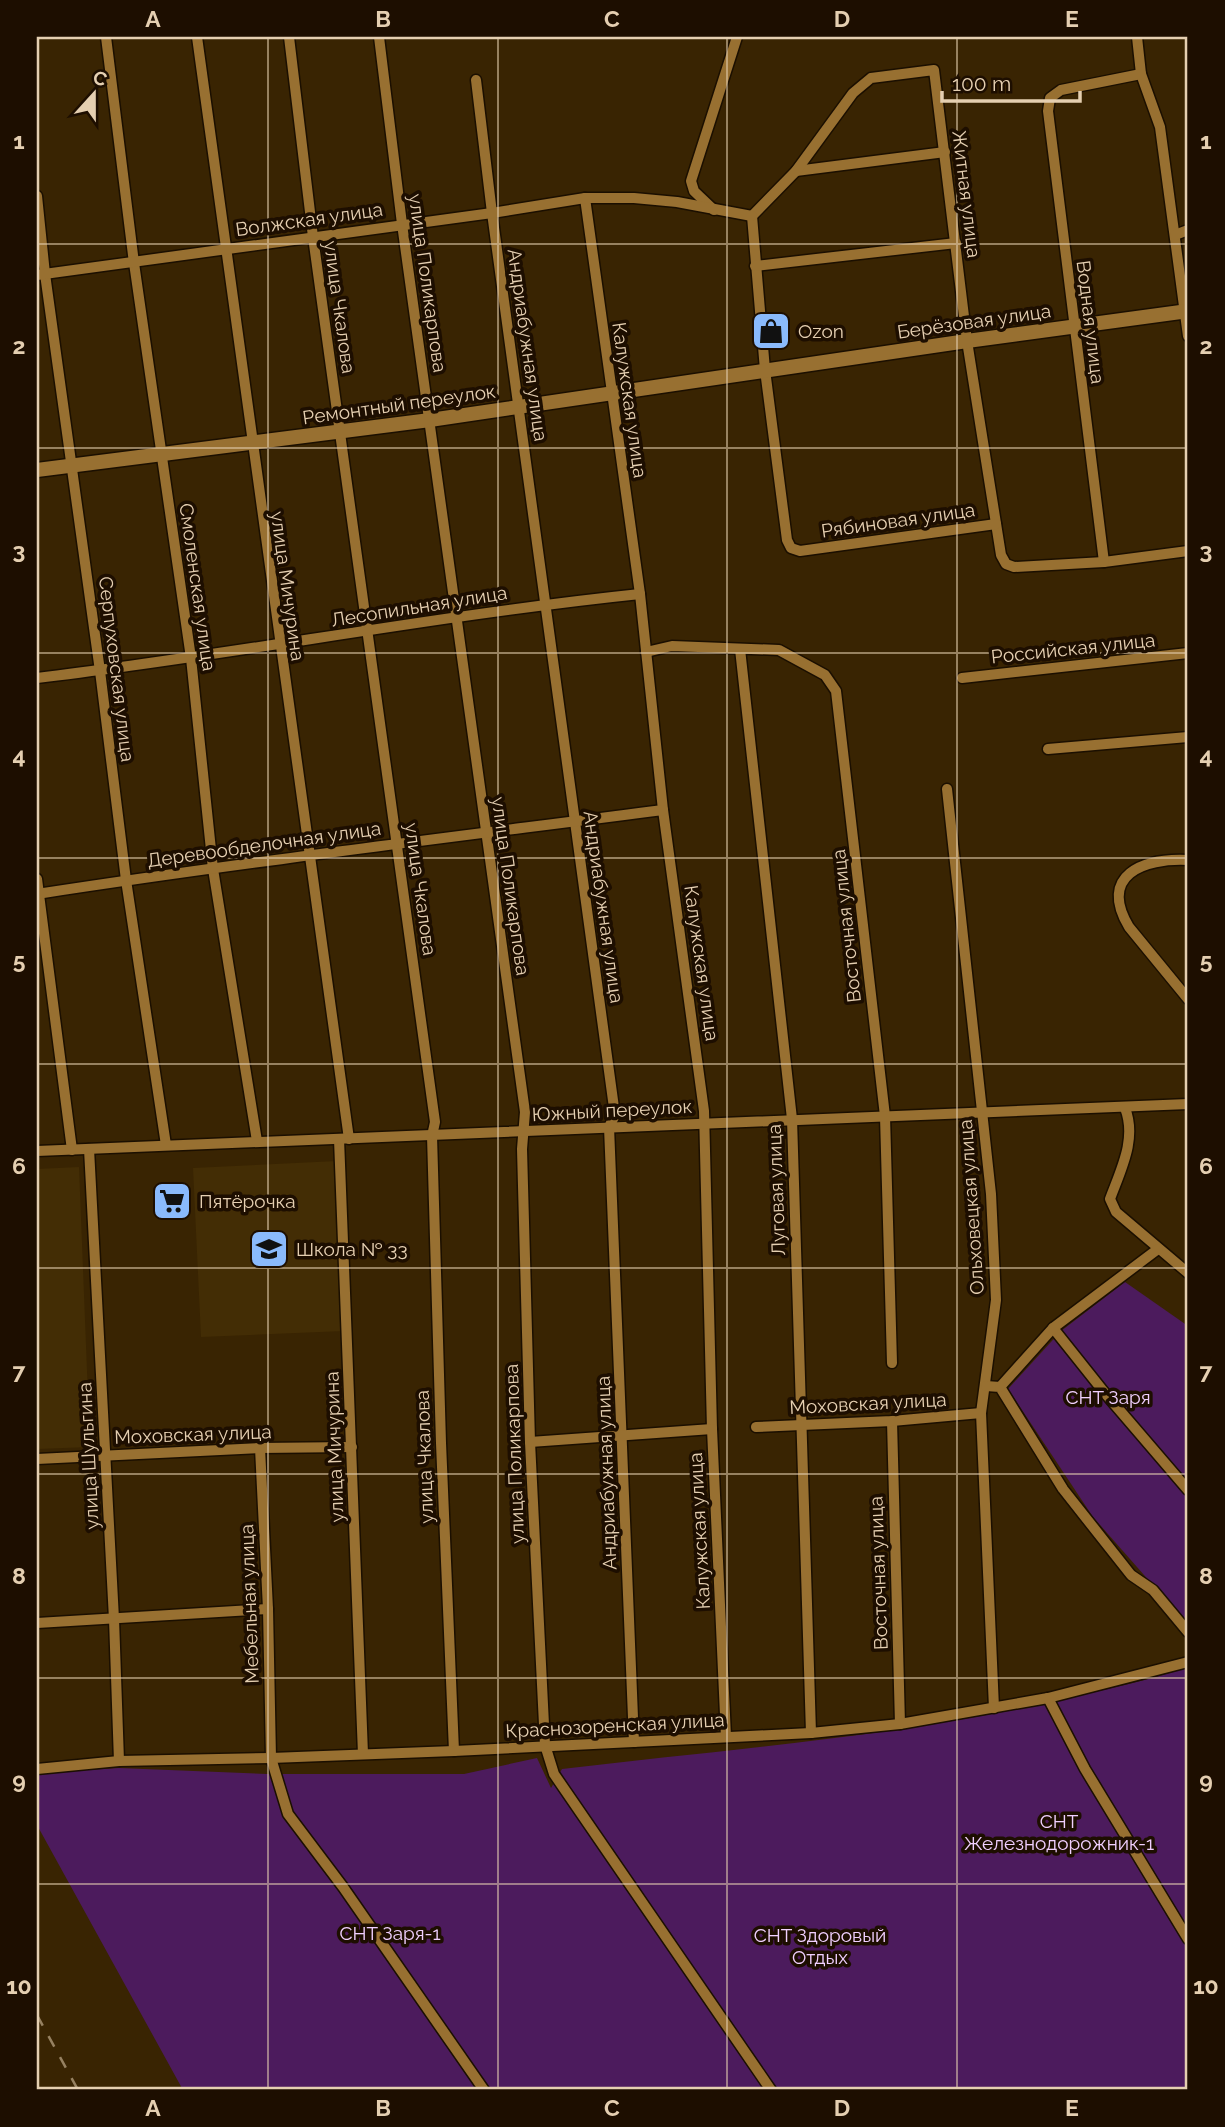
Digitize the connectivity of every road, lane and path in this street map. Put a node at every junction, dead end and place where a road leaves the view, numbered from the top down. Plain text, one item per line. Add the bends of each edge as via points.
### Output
1 (106, 37) edge
2 (197, 37) edge
3 (289, 37) edge
4 (379, 37) edge
5 (737, 37) edge
6 (1137, 37) edge
7 (1141, 74) junction
8 (476, 80) dead end
9 (945, 152) junction
10 (796, 171) junction
11 (37, 196) edge
12 (585, 198) junction
13 (715, 211) junction
14 (492, 213) junction
15 (752, 216) junction
16 (402, 224) junction
17 (1188, 230) edge
18 (1175, 235) junction
19 (313, 237) junction
20 (956, 243) junction
21 (225, 248) junction
22 (134, 263) junction
23 (755, 266) junction
24 (41, 274) edge
25 (1187, 312) edge
26 (1073, 327) junction
27 (1188, 336) edge
28 (967, 341) junction
29 (765, 370) junction
30 (612, 394) junction
31 (519, 407) junction
32 (430, 419) junction
33 (340, 431) junction
34 (251, 443) junction
35 (161, 453) junction
36 (73, 465) junction
37 (37, 470) edge
38 (996, 524) junction
39 (1188, 551) edge
40 (1104, 562) junction
41 (640, 594) junction
42 (546, 604) junction
43 (456, 618) junction
44 (369, 632) junction
45 (279, 645) junction
46 (740, 649) junction
47 (646, 652) junction
48 (1188, 653) edge
49 (191, 658) junction
50 (100, 671) junction
51 (37, 678) edge
52 (962, 678) dead end
53 (1188, 737) edge
54 (1048, 750) dead end
55 (947, 789) dead end
56 (663, 810) junction
57 (575, 822) junction
58 (485, 832) junction
59 (397, 843) junction
60 (308, 857) junction
61 (1188, 860) edge
62 (213, 869) junction
63 (37, 879) edge
64 (126, 880) junction
65 (38, 894) edge
66 (1188, 999) edge
67 (1188, 1104) edge
68 (1125, 1108) junction
69 (982, 1112) junction
70 (885, 1116) junction
71 (792, 1119) junction
72 (705, 1123) junction
73 (609, 1126) junction
74 (524, 1132) junction
75 (432, 1136) junction
76 (344, 1139) junction
77 (257, 1142) junction
78 (166, 1145) junction
79 (89, 1149) junction
80 (72, 1150) junction
81 (37, 1151) edge
82 (1158, 1249) junction
83 (1188, 1273) edge
84 (1053, 1328) junction
85 (892, 1363) dead end
86 (986, 1385) junction
87 (1000, 1387) junction
88 (981, 1413) junction
89 (892, 1421) junction
90 (801, 1424) junction
91 (756, 1427) dead end
92 (712, 1429) junction
93 (622, 1434) junction
94 (530, 1442) junction
95 (352, 1447) junction
96 (260, 1448) junction
97 (105, 1455) junction
98 (37, 1459) edge
99 (1188, 1490) edge
100 (268, 1609) junction
101 (114, 1619) junction
102 (37, 1623) edge
103 (1188, 1632) edge
104 (1188, 1661) edge
105 (1048, 1698) junction
106 (994, 1708) junction
107 (900, 1724) junction
108 (811, 1733) junction
109 (726, 1737) junction
110 (634, 1742) junction
111 (545, 1745) junction
112 (454, 1751) junction
113 (363, 1754) junction
114 (271, 1758) junction
115 (119, 1761) junction
116 (37, 1769) edge
117 (1188, 1939) edge
118 (484, 2090) edge
119 (771, 2090) edge

1 - 22 street, Смоленская улица
2 - 21 street, улица Мичурина
3 - 19 street, улица Чкалова
4 - 16 street, улица Поликарпова
5 - 13 street via 691,181 694,191
6 - 7 street
7 - 18 street via 1160,127
7 - 26 street, Водная улица via 1060,90 1050,98
8 - 14 street, Андриабужная улица
9 - 10 street
9 - 10 street, Житная улица via 934,70 879,76 853,93
9 - 20 street, Житная улица
10 - 15 street, Житная улица
11 - 24 street, Серпуховская улица
12 - 13 street, Волжская улица via 677,202
12 - 14 street, Волжская улица
12 - 30 street, Калужская улица
13 - 15 street, Волжская улица
14 - 16 street, Волжская улица
14 - 31 street, Андриабужная улица
15 - 23 street
16 - 19 street, Волжская улица
16 - 32 street, улица Поликарпова
17 - 18 street
18 - 25 street
19 - 21 street, Волжская улица
19 - 33 street, улица Чкалова
20 - 23 street
20 - 28 street, Житная улица
21 - 22 street, Волжская улица
21 - 34 street, улица Мичурина
22 - 24 street, Волжская улица
22 - 35 street, Смоленская улица
23 - 29 street
24 - 36 street, Серпуховская улица
25 - 26 main road, Берёзовая улица
25 - 27 street
26 - 28 main road, Берёзовая улица
26 - 40 street, Водная улица
28 - 29 main road, Берёзовая улица
28 - 38 street, Житная улица
29 - 30 main road, Ремонтный переулок
29 - 38 street, Рябиновая улица via 791,548 800,551
30 - 31 main road, Ремонтный переулок
30 - 41 street, Калужская улица
31 - 32 main road, Ремонтный переулок
31 - 42 street, Андриабужная улица
32 - 33 main road, Ремонтный переулок
32 - 43 street, улица Поликарпова
33 - 34 main road, Ремонтный переулок
33 - 44 street, улица Чкалова
34 - 35 main road, Ремонтный переулок
34 - 45 street, улица Мичурина
35 - 36 main road, Ремонтный переулок
35 - 49 street, Смоленская улица
36 - 37 main road, Ремонтный переулок
36 - 50 street, Серпуховская улица
38 - 40 street, Рябиновая улица via 1001,555 1014,567
39 - 40 street, Рябиновая улица
41 - 42 street, Лесопильная улица
41 - 47 street, Калужская улица
42 - 43 street, Лесопильная улица
42 - 57 street, Андриабужная улица
43 - 44 street, Лесопильная улица
43 - 58 street, улица Поликарпова
44 - 45 street, Лесопильная улица
44 - 59 street, улица Чкалова
45 - 49 street, Лесопильная улица
45 - 60 street, улица Мичурина
46 - 47 street, Восточная улица via 672,646
46 - 70 street, Восточная улица via 779,650 825,675 836,691
46 - 71 street, Луговая улица
47 - 56 street, Калужская улица
48 - 52 street, Российская улица
49 - 50 street, Лесопильная улица
49 - 62 street, Смоленская улица
50 - 51 street, Лесопильная улица
50 - 64 street, Серпуховская улица
53 - 54 street
55 - 69 street, Ольховецкая улица
56 - 57 street, Деревообделочная улица
56 - 72 street, Калужская улица
57 - 58 street, Деревообделочная улица
57 - 73 street, Андриабужная улица via 615,1115
58 - 59 street, Деревообделочная улица
58 - 74 street, улица Поликарпова via 525,1112
59 - 60 street, Деревообделочная улица
59 - 75 street, улица Чкалова via 435,1122
60 - 62 street, Деревообделочная улица
60 - 76 street, улица Мичурина
61 - 66 street via 1165,859 1143,865 1127,875 1118,901 1129,927
62 - 64 street, Деревообделочная улица
62 - 77 street, Смоленская улица
63 - 65 street
64 - 65 street, Деревообделочная улица
64 - 78 street, Серпуховская улица
65 - 80 street
67 - 68 street, Южный переулок
68 - 69 street, Южный переулок
68 - 82 street via 1131,1132 1110,1199 1116,1212
69 - 70 street, Южный переулок
69 - 86 street, Ольховецкая улица via 996,1300
70 - 71 street, Южный переулок
70 - 85 street, Восточная улица
71 - 72 street, Южный переулок
71 - 90 street, Луговая улица
72 - 73 street, Южный переулок
72 - 92 street, Калужская улица
73 - 74 street, Южный переулок
73 - 93 street, Андриабужная улица
74 - 75 street, Южный переулок
74 - 94 street, улица Поликарпова
75 - 76 street, Южный переулок
75 - 112 street, улица Чкалова
76 - 77 street, Южный переулок
76 - 95 street, улица Мичурина
77 - 78 street, Южный переулок
78 - 79 street, Южный переулок
79 - 80 street, Южный переулок
79 - 97 street, улица Шульгина
80 - 81 street, Южный переулок
82 - 83 street
82 - 84 street
84 - 87 street
84 - 99 street
86 - 87 street
86 - 88 street, Ольховецкая улица
87 - 103 street via 1063,1489 1131,1575 1153,1590
88 - 89 street, Моховская улица
88 - 106 street, Ольховецкая улица
89 - 90 street, Моховская улица
89 - 107 street, Восточная улица
90 - 91 street, Моховская улица
90 - 108 street, Луговая улица
92 - 93 street
92 - 109 street, Калужская улица
93 - 94 street
93 - 110 street, Андриабужная улица
94 - 111 street, улица Поликарпова
95 - 96 street, Моховская улица
95 - 113 street, улица Мичурина
96 - 97 street, Моховская улица
96 - 100 street, Мебельная улица
97 - 98 street, Моховская улица
97 - 101 street, улица Шульгина
100 - 101 street
100 - 114 street, Мебельная улица
101 - 102 street
101 - 115 street, улица Шульгина
104 - 105 street, Краснозоренская улица
105 - 106 street, Краснозоренская улица
105 - 117 street via 1092,1781
106 - 107 street, Краснозоренская улица
107 - 108 street, Краснозоренская улица
108 - 109 street, Краснозоренская улица
109 - 110 street, Краснозоренская улица
110 - 111 street, Краснозоренская улица
111 - 112 street, Краснозоренская улица
111 - 119 street, улица Поликарпова via 554,1774
112 - 113 street, Краснозоренская улица
113 - 114 street, Краснозоренская улица
114 - 115 street, Краснозоренская улица
114 - 118 street, Мебельная улица via 288,1814
115 - 116 street, Краснозоренская улица

